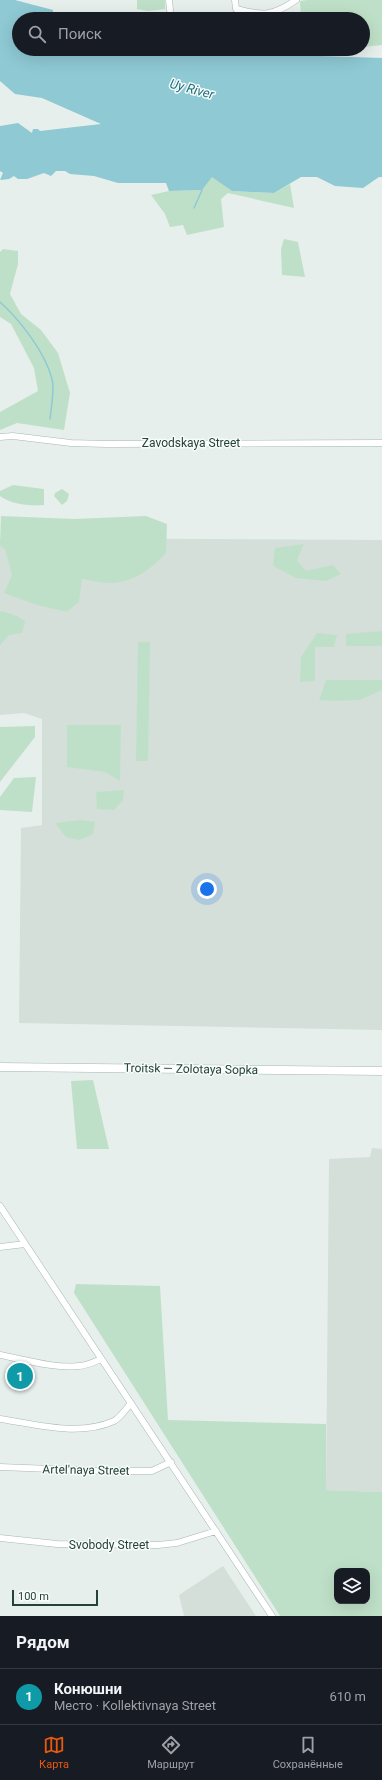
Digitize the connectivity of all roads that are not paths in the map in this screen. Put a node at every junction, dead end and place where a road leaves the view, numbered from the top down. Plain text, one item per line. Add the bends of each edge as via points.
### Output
1 (169, 0) edge
2 (235, 0) edge
3 (296, 0) edge
4 (170, 10) dead end
5 (247, 12) edge
6 (274, 12) edge
7 (0, 437) edge
8 (382, 442) edge
9 (0, 1067) edge
10 (382, 1071) edge
11 (0, 1208) edge
12 (25, 1244) junction
13 (0, 1247) edge
14 (0, 1355) edge
15 (102, 1359) junction
16 (131, 1403) junction
17 (0, 1419) edge
18 (171, 1462) junction
19 (0, 1467) edge
20 (216, 1531) junction
21 (0, 1538) edge
22 (272, 1616) edge

1 - 4 street
2 - 5 street via 236,9
3 - 6 street
7 - 8 street, Zavodskaya Street via 106,444
9 - 10 street, Troitsk — Zolotaya Sopka
11 - 12 street
12 - 13 street
12 - 15 street
14 - 15 street via 77,1367
15 - 16 street
16 - 17 street via 115,1420 88,1428 62,1428
16 - 18 street
18 - 19 street, Artel'naya Street via 152,1471
18 - 20 street
20 - 21 street, Svobody Street via 177,1543 158,1545 57,1544
20 - 22 street

